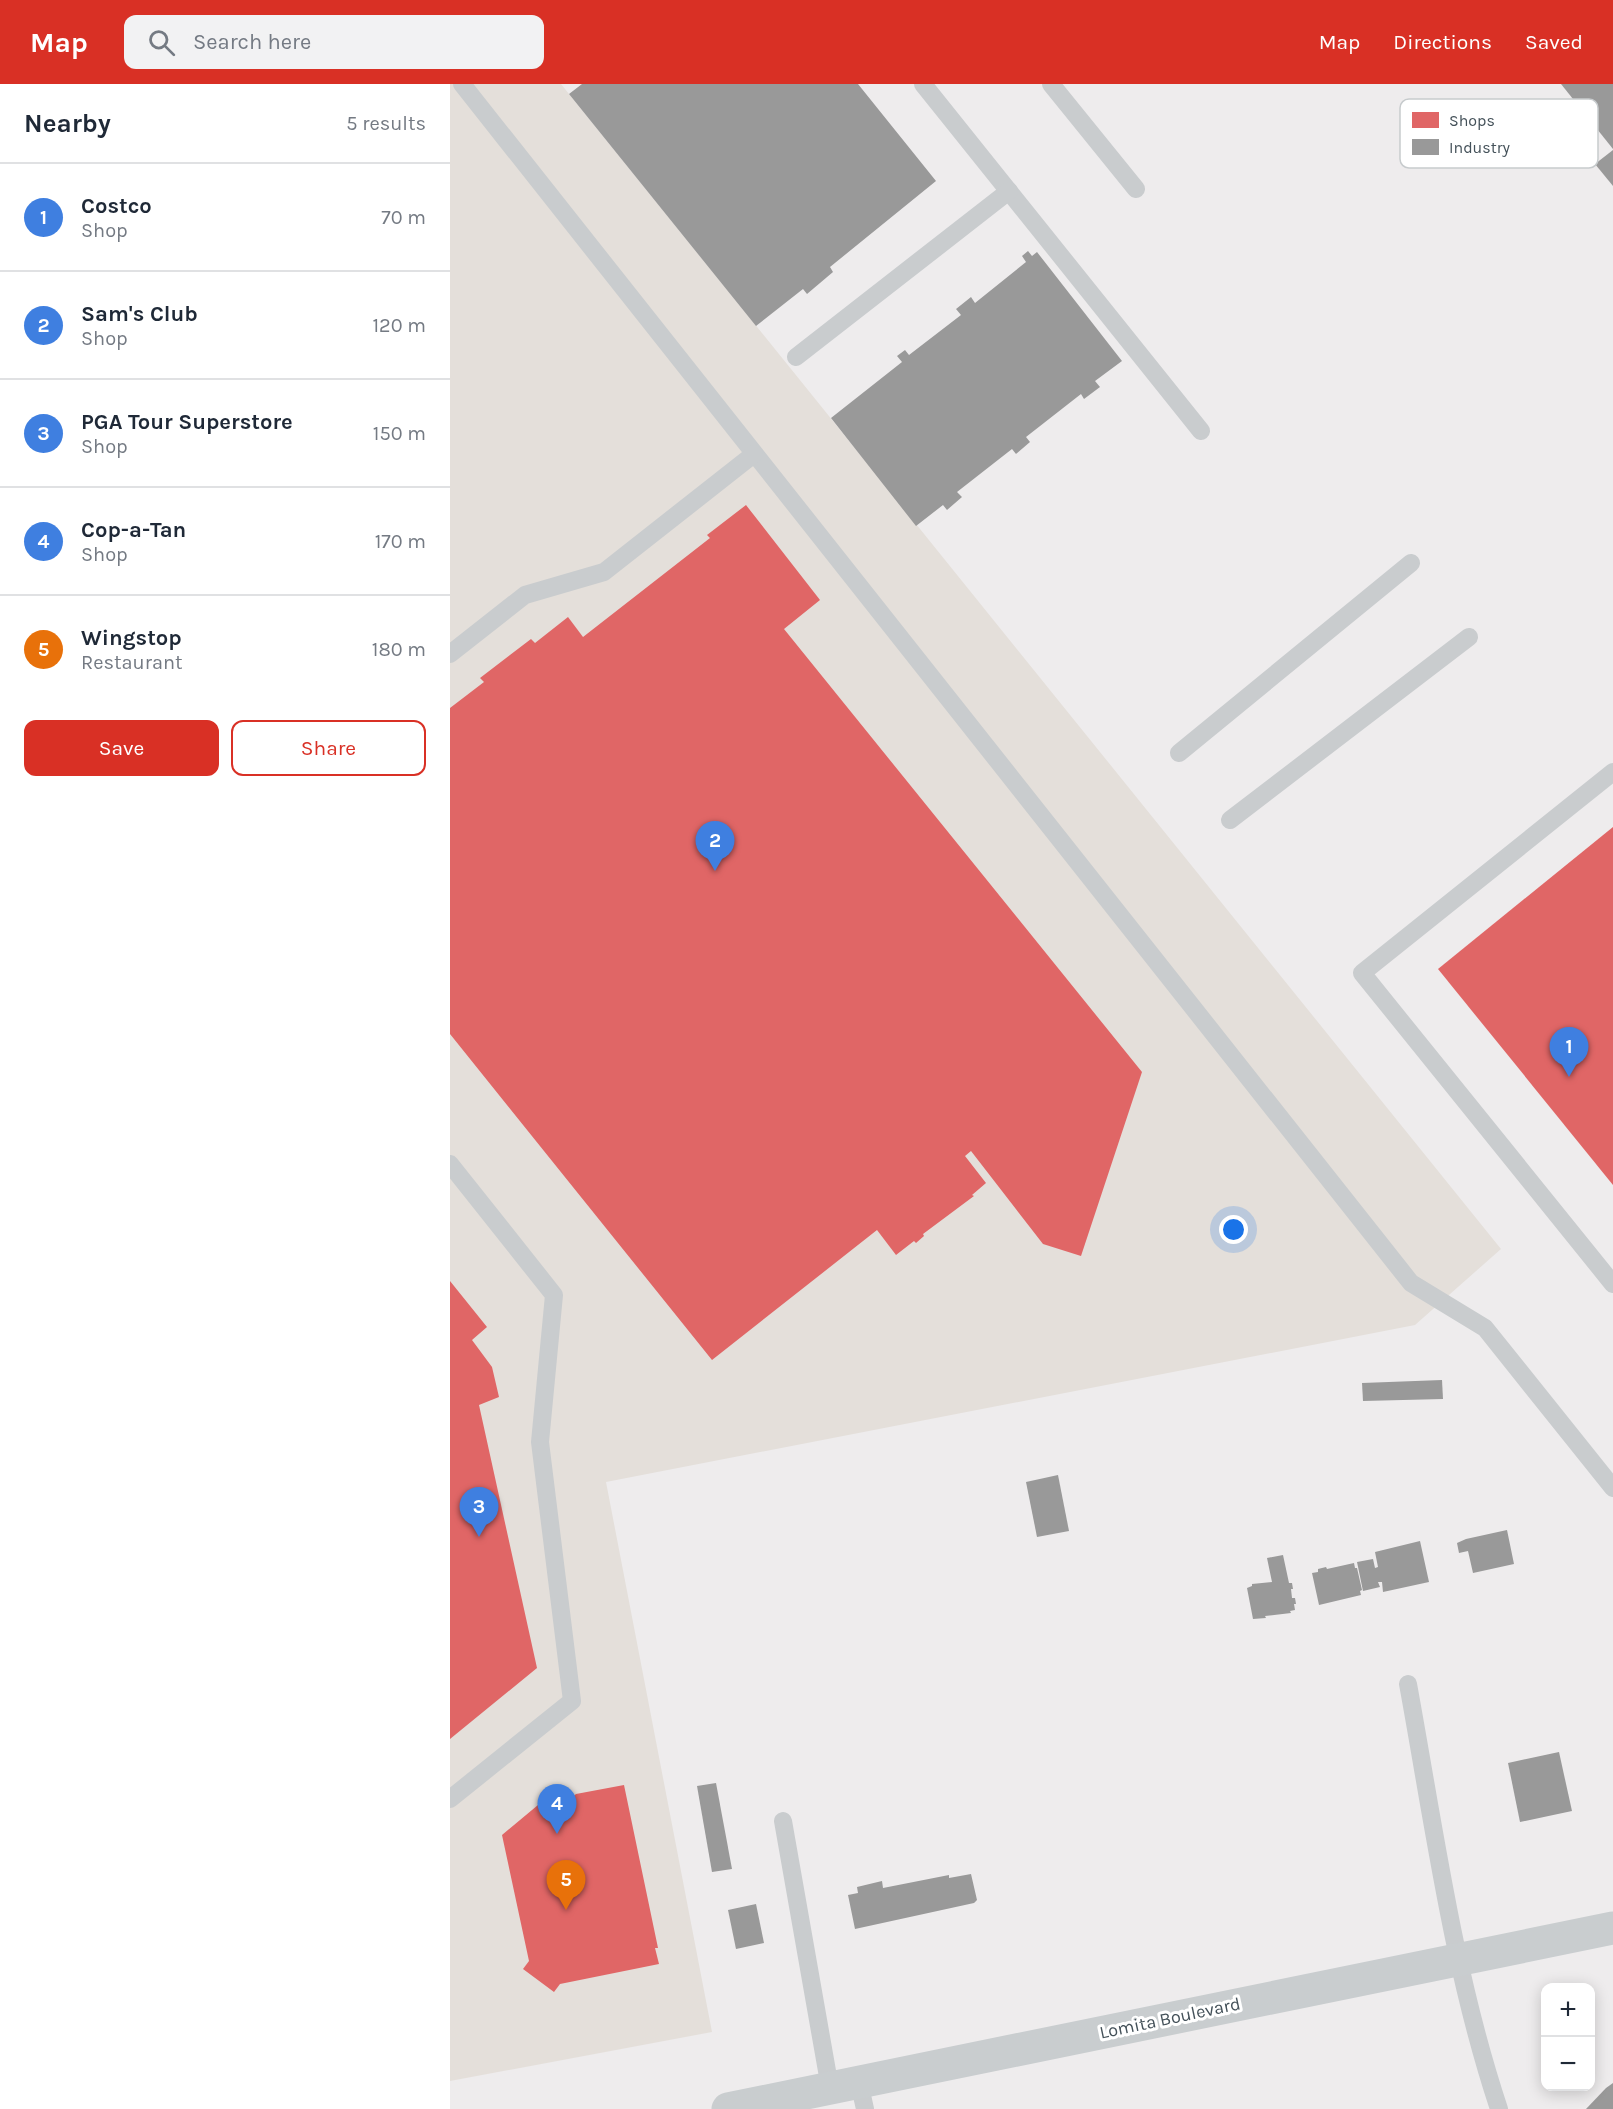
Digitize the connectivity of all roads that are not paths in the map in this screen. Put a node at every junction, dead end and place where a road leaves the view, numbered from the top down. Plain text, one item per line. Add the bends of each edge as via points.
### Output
1 (462, 84) edge
2 (923, 84) edge
3 (1051, 84) edge
4 (1136, 189) dead end
5 (1009, 191) junction
6 (796, 357) dead end
7 (1201, 431) dead end
8 (754, 454) junction
9 (1411, 563) dead end
10 (1469, 637) dead end
11 (450, 654) edge
12 (1179, 753) dead end
13 (1613, 772) edge
14 (1230, 819) dead end
15 (450, 1164) edge
16 (1613, 1284) edge
17 (1613, 1488) edge
18 (1408, 1684) dead end
19 (450, 1799) edge
20 (783, 1821) dead end
21 (1613, 1928) edge
22 (1458, 1959) junction
23 (852, 2093) edge
24 (728, 2109) edge
25 (1499, 2109) edge

1 - 8 lane
2 - 5 lane
3 - 4 lane
5 - 6 lane
5 - 7 lane
8 - 11 lane via 604,572 525,595
8 - 17 lane via 1411,1283 1485,1328
9 - 12 lane
10 - 14 lane
13 - 16 lane via 1362,973
15 - 19 lane via 554,1294 540,1442 572,1701
18 - 22 lane
20 - 23 lane
21 - 22 main road, Lomita Boulevard
22 - 23 main road, Lomita Boulevard
22 - 25 lane
23 - 24 main road, Lomita Boulevard

